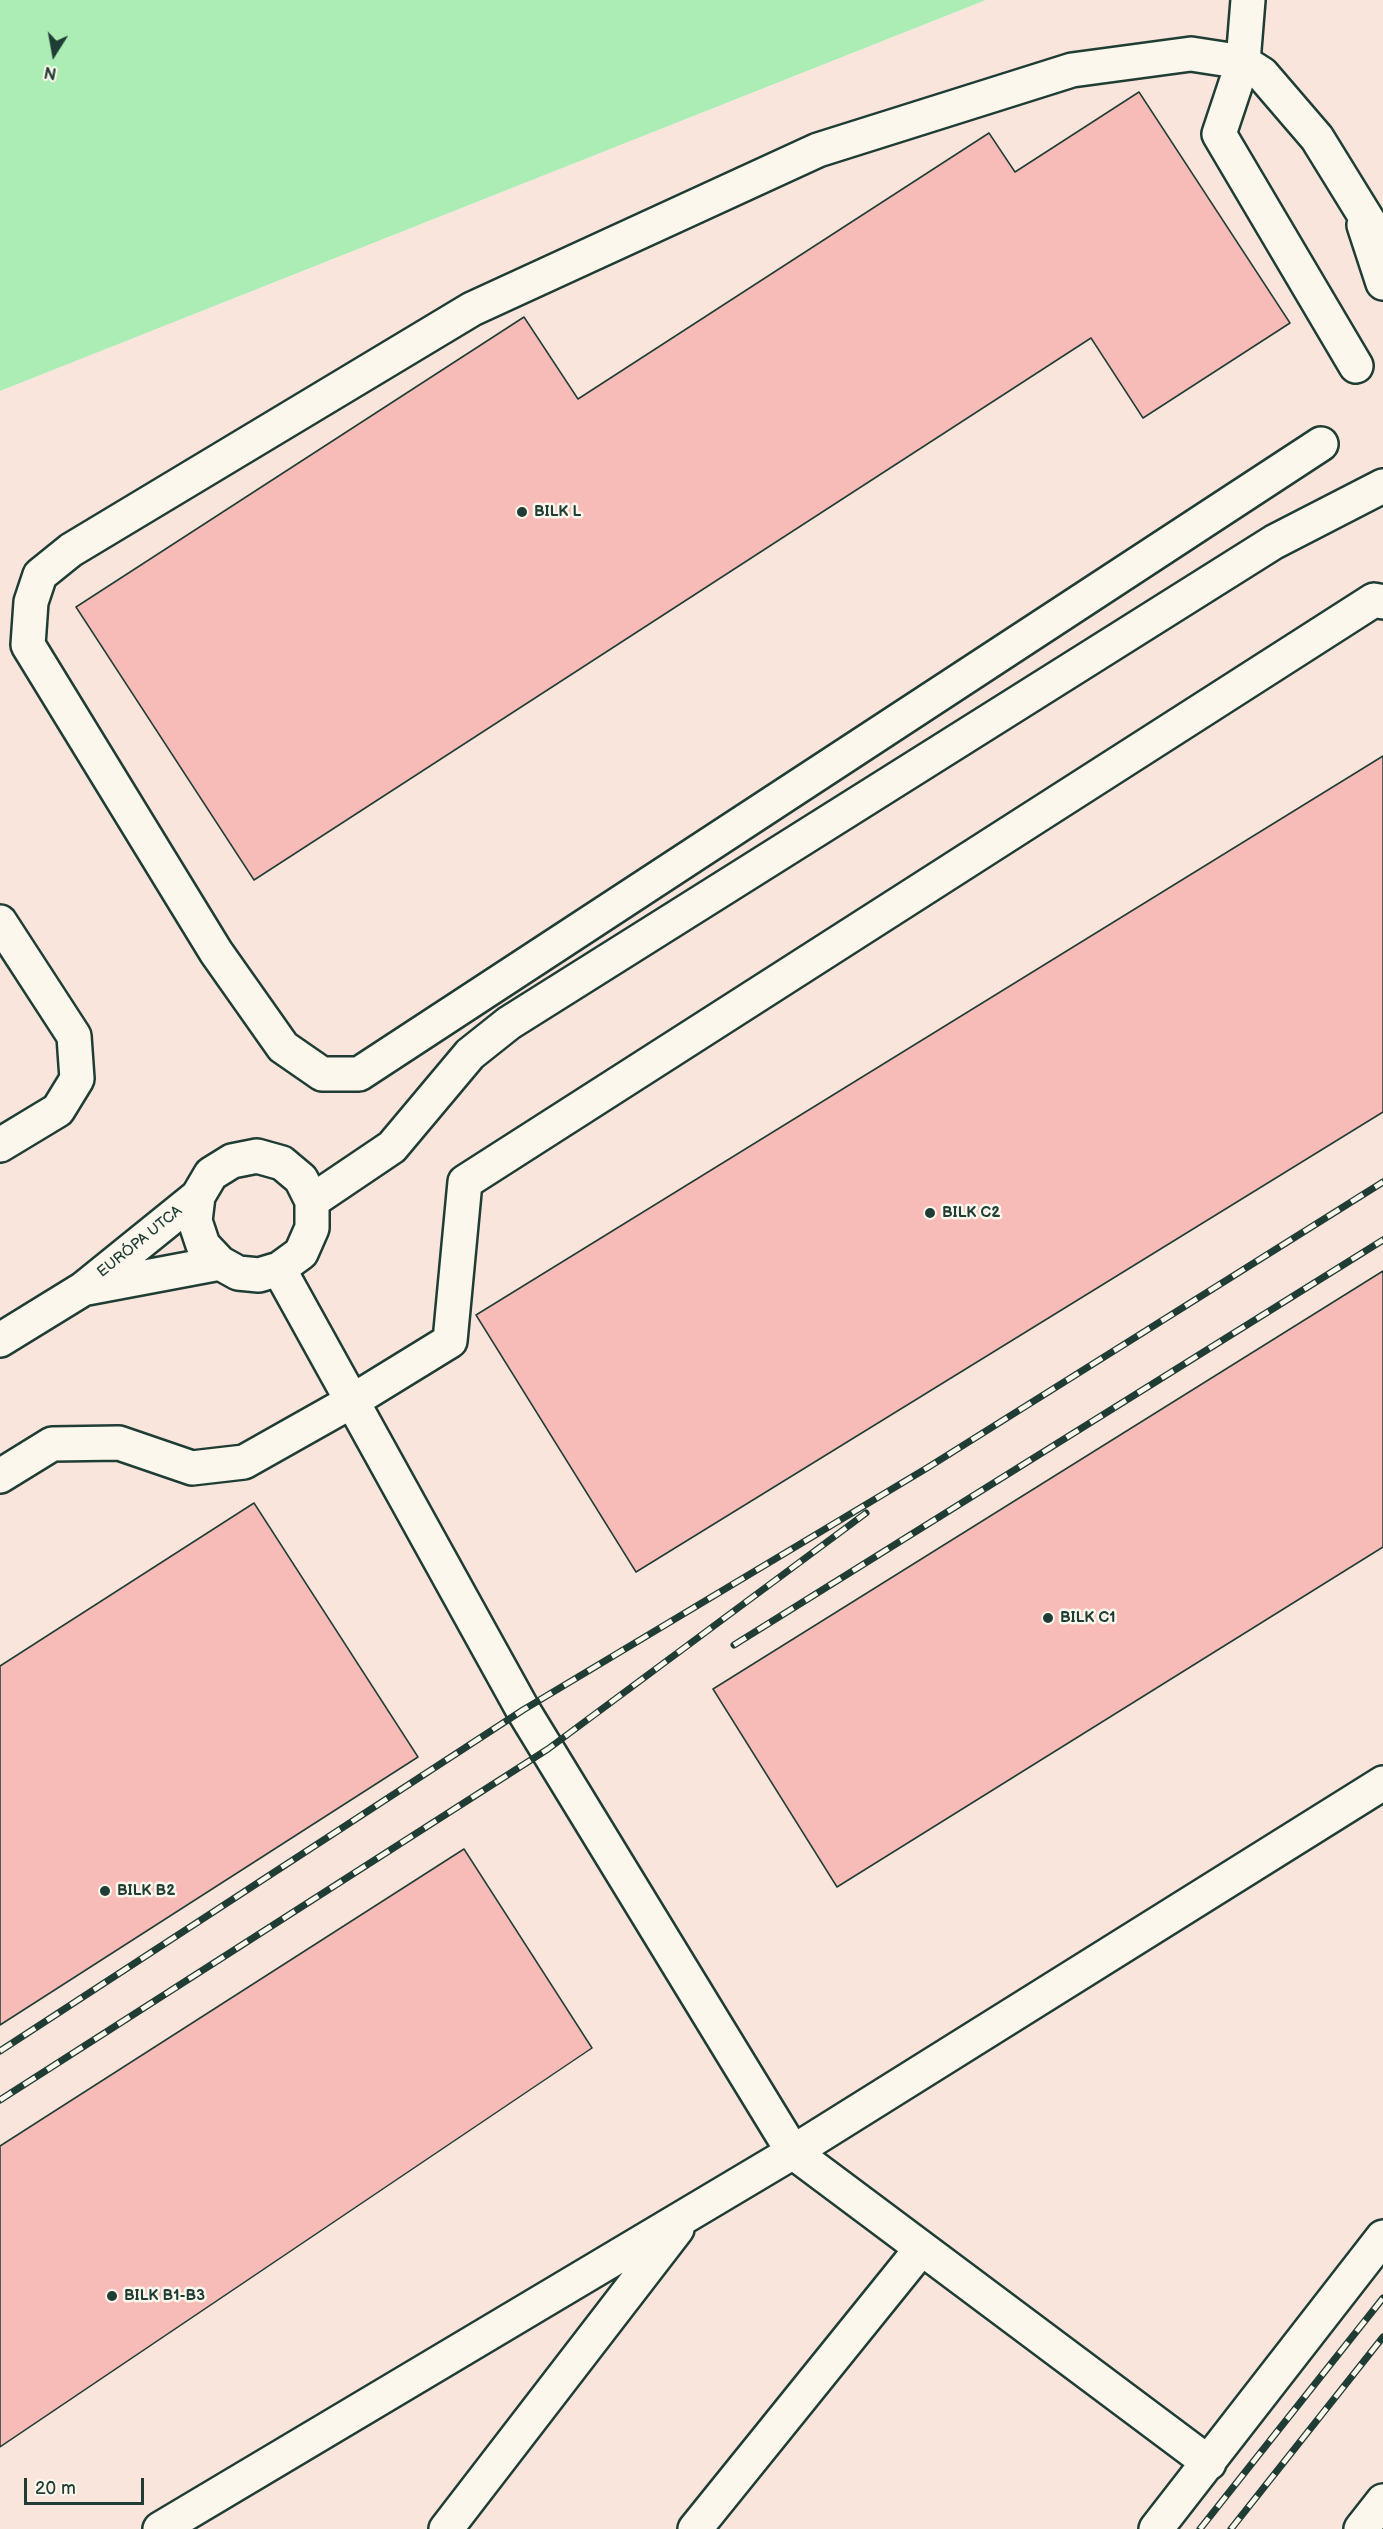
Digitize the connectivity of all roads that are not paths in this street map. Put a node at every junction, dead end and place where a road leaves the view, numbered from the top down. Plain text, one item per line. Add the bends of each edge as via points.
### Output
1 (1248, 0) edge
2 (1243, 62) junction
3 (1357, 203) junction
4 (1383, 245) edge
5 (1383, 283) edge
6 (1356, 366) dead end
7 (1321, 444) dead end
8 (1383, 486) edge
9 (1383, 602) edge
10 (0, 922) edge
11 (0, 1145) edge
12 (198, 1196) junction
13 (312, 1202) junction
14 (220, 1263) junction
15 (279, 1269) junction
16 (83, 1289) junction
17 (0, 1340) edge
18 (354, 1400) junction
19 (0, 1476) edge
20 (1383, 1783) edge
21 (793, 2152) junction
22 (687, 2216) junction
23 (1383, 2237) edge
24 (921, 2248) junction
25 (1209, 2463) junction
26 (1383, 2502) edge
27 (160, 2529) edge
28 (446, 2529) edge
29 (695, 2529) edge
30 (1156, 2529) edge
31 (1361, 2529) edge

1 - 2 street
2 - 3 street via 1262,74 1317,138
2 - 6 street via 1219,134
2 - 7 street via 1191,54 1072,70 818,150 472,309 71,550 40,575 31,602 28,645 216,952 283,1047 322,1074 359,1074
3 - 4 street
3 - 5 street
8 - 13 street via 1274,542 509,1023 470,1054 392,1147
9 - 18 street via 1374,600 465,1182 450,1341
10 - 11 street via 74,1036 77,1079 58,1110
12 - 13 street, EURÓPA UTCA via 211,1174 232,1161 257,1156 282,1163 301,1179
12 - 14 street, EURÓPA UTCA via 195,1221 203,1245
12 - 16 street, EURÓPA UTCA
13 - 15 street via 312,1228 301,1252
14 - 15 street via 238,1272 259,1275
14 - 16 street, EURÓPA UTCA
15 - 18 street
16 - 17 street, EURÓPA UTCA
18 - 19 street via 244,1462 192,1468 119,1443 52,1444
18 - 21 street via 524,1710
20 - 21 street
21 - 22 street
21 - 24 street
22 - 27 street
22 - 28 street
23 - 25 street
24 - 25 street
24 - 29 street
25 - 30 street
26 - 31 street

